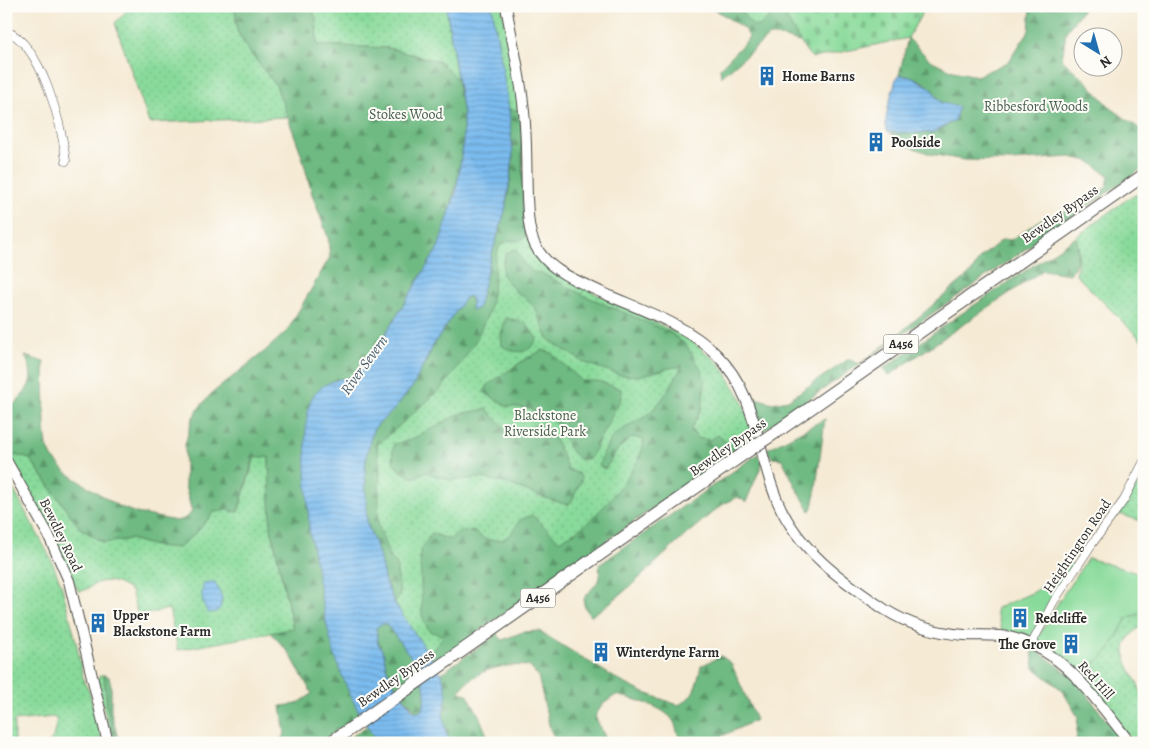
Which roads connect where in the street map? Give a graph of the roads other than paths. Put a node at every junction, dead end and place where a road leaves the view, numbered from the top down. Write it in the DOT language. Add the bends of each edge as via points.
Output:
graph roads {
  1 [pos="506,6"];
  2 [pos="6,31"];
  3 [pos="66,161"];
  4 [pos="1144,175"];
  5 [pos="6,460"];
  6 [pos="1144,461"];
  7 [pos="1032,645"];
  8 [pos="108,743"];
  9 [pos="330,743"];
  10 [pos="1130,743"];
  1 -- 7 [label="main road, Red Hill" via="524,112 529,225 536,248 546,262 558,271 677,326 716,354 746,396 771,485 786,519 813,555 849,585 911,624 928,630 994,635"];
  2 -- 3 [label="street" via="27,47 40,70 57,114"];
  4 -- 9 [label="highway, Bewdley Bypass / A456, bridge"];
  5 -- 8 [label="main road, Bewdley Road" via="48,534 69,581"];
  6 -- 7 [label="street, Heightington Road" via="1124,500 1054,601"];
  7 -- 10 [label="main road, Red Hill" via="1078,677"];
}
